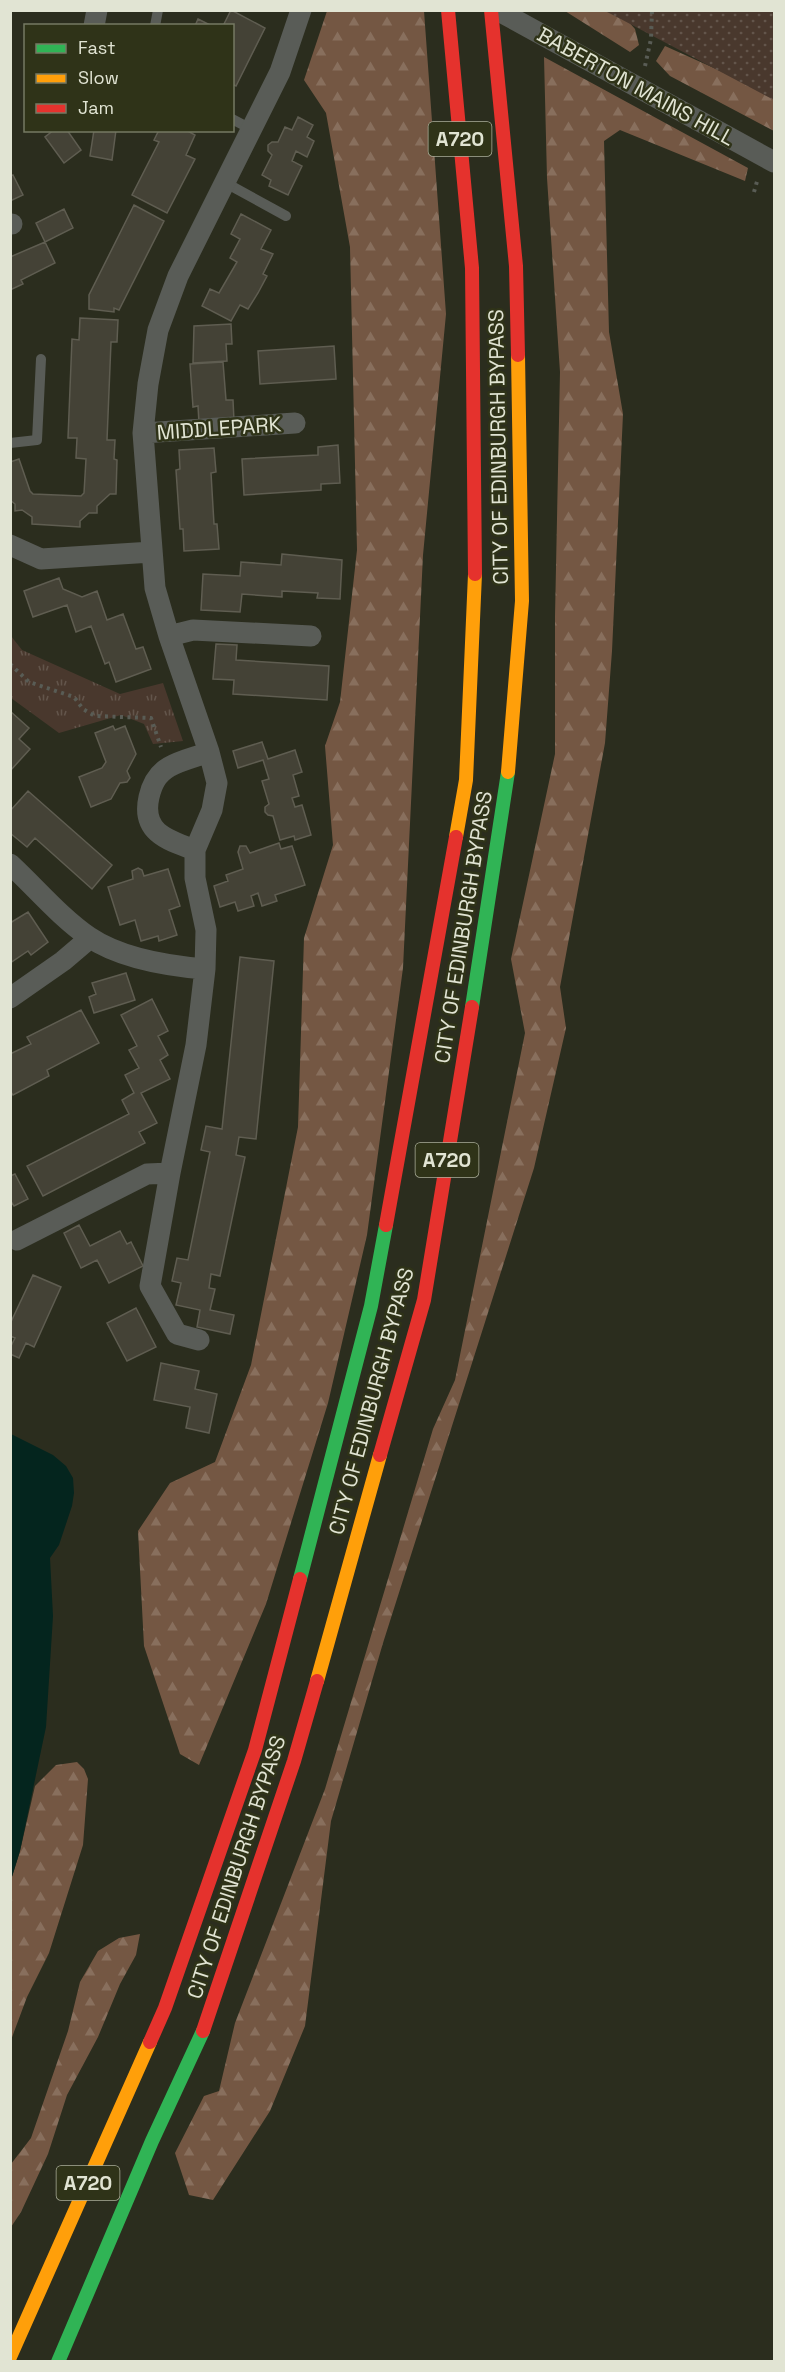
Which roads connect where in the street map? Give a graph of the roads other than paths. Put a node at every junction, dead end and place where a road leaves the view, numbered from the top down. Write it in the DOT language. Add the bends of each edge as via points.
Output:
graph roads {
  1 [pos="301,10"];
  2 [pos="448,10"];
  3 [pos="491,10"];
  4 [pos="497,10"];
  5 [pos="234,120"];
  6 [pos="251,129"];
  7 [pos="774,162"];
  8 [pos="224,182"];
  9 [pos="286,216"];
  10 [pos="42,359"];
  11 [pos="295,423"];
  12 [pos="143,433"];
  13 [pos="10,443"];
  14 [pos="10,545"];
  15 [pos="152,552"];
  16 [pos="168,636"];
  17 [pos="311,636"];
  18 [pos="209,752"];
  19 [pos="195,850"];
  20 [pos="10,864"];
  21 [pos="90,938"];
  22 [pos="205,969"];
  23 [pos="10,998"];
  24 [pos="170,1173"];
  25 [pos="17,1240"];
  26 [pos="199,1340"];
  27 [pos="99,2158"];
  28 [pos="10,2322"];
  29 [pos="10,2357"];
  30 [pos="61,2358"];
  1 -- 6 [label="street" via="280,72"];
  2 -- 27 [label="highway, CITY OF EDINBURGH BYPASS / A720" via="472,268 476,590 466,780 371,1306 255,1750 165,2008"];
  3 -- 30 [label="highway, CITY OF EDINBURGH BYPASS / A720" via="516,266 522,601 507,789 424,1300 294,1761 206,2024"];
  4 -- 7 [label="street, BABERTON MAINS HILL"];
  5 -- 6 [label="lane"];
  6 -- 8 [label="street"];
  8 -- 9 [label="lane"];
  8 -- 12 [label="street" via="178,276 158,330"];
  10 -- 13 [label="lane" via="37,440"];
  11 -- 12 [label="street, MIDDLEPARK"];
  12 -- 15 [label="street"];
  14 -- 15 [label="street" via="41,559"];
  15 -- 16 [label="street" via="155,588"];
  16 -- 17 [label="street" via="193,630"];
  16 -- 18 [label="street"];
  18 -- 19 [label="street" via="217,783 212,810"];
  18 -- 19 [label="street" via="168,767 152,783 146,808 151,826 169,841"];
  19 -- 22 [label="street" via="195,878 206,930"];
  20 -- 21 [label="street"];
  21 -- 22 [label="street" via="147,961"];
  21 -- 23 [label="street"];
  22 -- 24 [label="street" via="196,1045"];
  24 -- 25 [label="street" via="147,1174"];
  24 -- 26 [label="street" via="150,1286 177,1334"];
  27 -- 28 [label="highway, A720"];
  27 -- 29 [label="highway, CITY OF EDINBURGH BYPASS / A720"];
}
